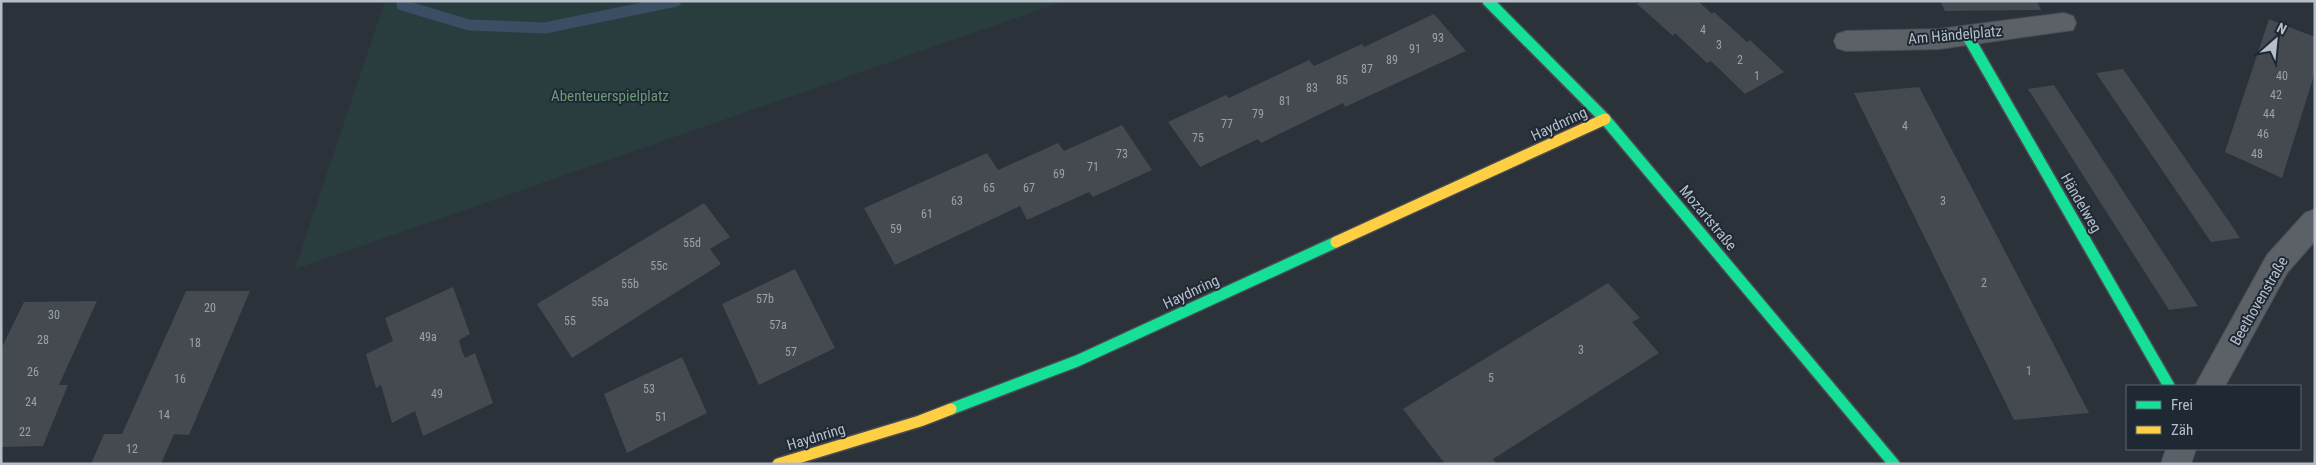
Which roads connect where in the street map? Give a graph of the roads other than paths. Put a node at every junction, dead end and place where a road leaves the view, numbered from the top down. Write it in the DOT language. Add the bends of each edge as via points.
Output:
graph roads {
  1 [pos="1488,1"];
  2 [pos="2064,23"];
  3 [pos="1967,35"];
  4 [pos="1846,41"];
  5 [pos="1605,119"];
  6 [pos="2315,222"];
  7 [pos="2168,385"];
  8 [pos="2211,385"];
  9 [pos="2181,450"];
  10 [pos="778,464"];
  11 [pos="1894,464"];
  12 [pos="2176,464"];
  1 -- 5 [label="street, Mozartstraße"];
  2 -- 3 [label="street, Am Händelplatz"];
  3 -- 4 [label="street, Am Händelplatz"];
  3 -- 7 [label="street, Händelweg"];
  5 -- 10 [label="street, Haydnring" via="1077,360 920,422"];
  5 -- 11 [label="street, Mozartstraße"];
  6 -- 8 [label="street, Beethovenstraße" via="2277,264"];
  9 -- 12 [label="street"];
}
